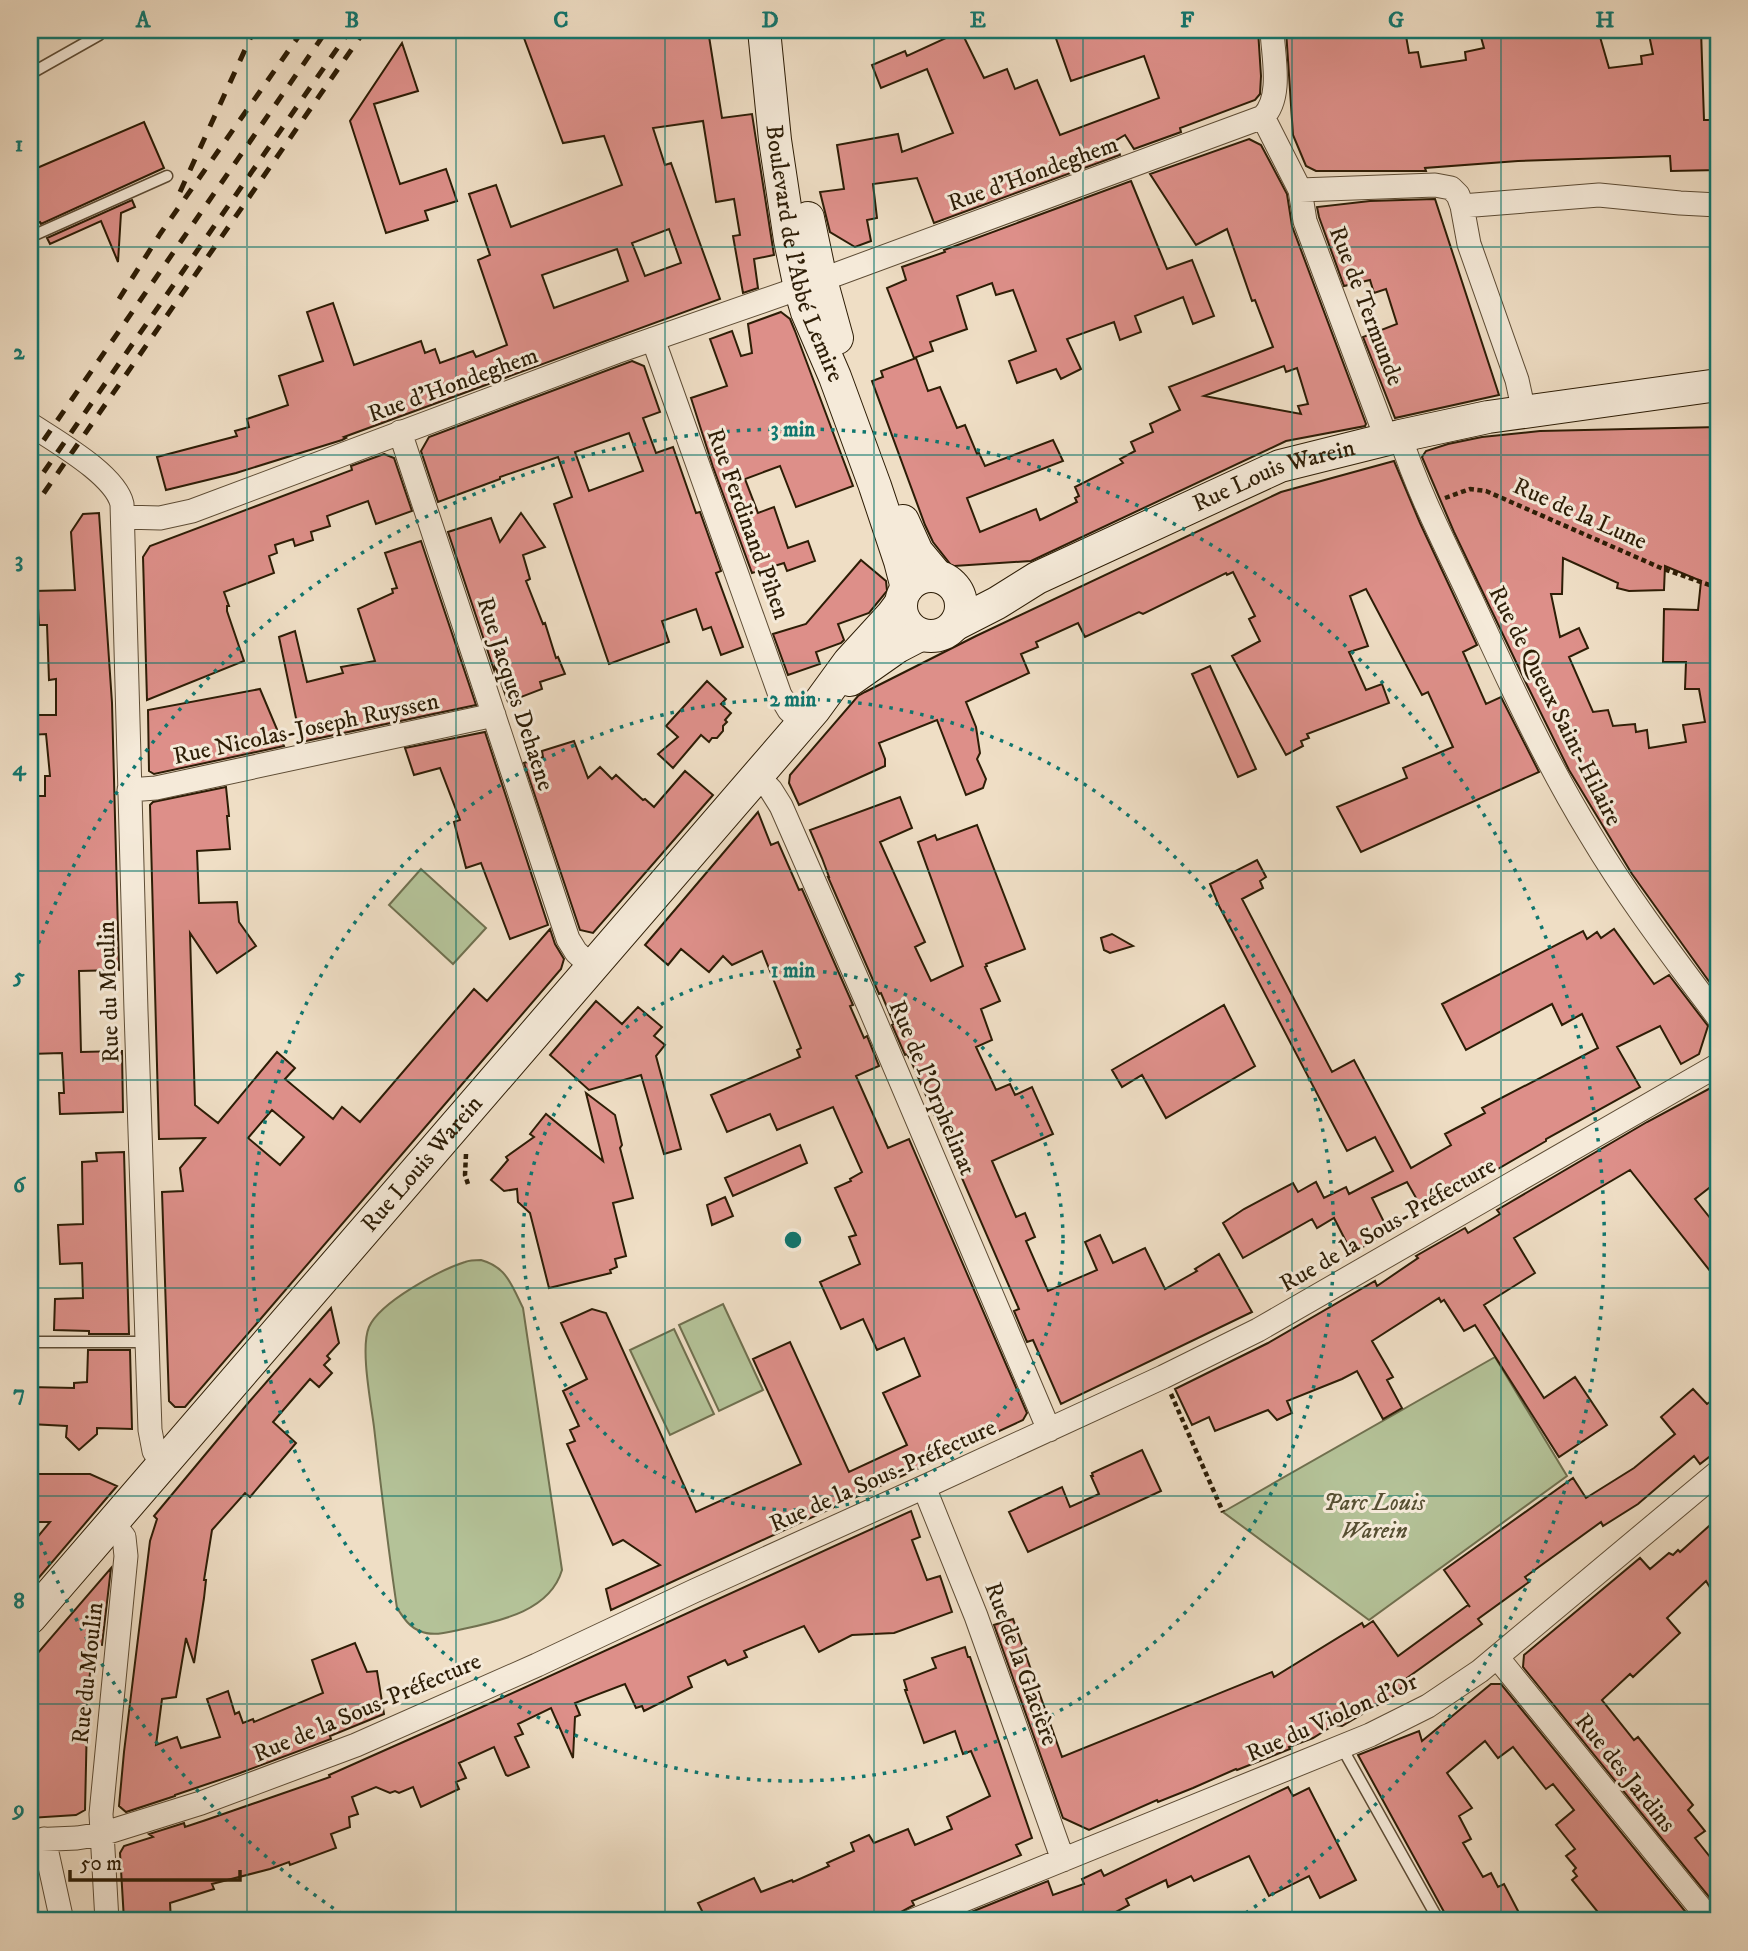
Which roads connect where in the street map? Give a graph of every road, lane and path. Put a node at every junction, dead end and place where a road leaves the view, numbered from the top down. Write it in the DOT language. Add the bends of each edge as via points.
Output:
graph roads {
  1 [pos="103,30"];
  2 [pos="765,30"];
  3 [pos="1272,30"];
  4 [pos="30,74"];
  5 [pos="1263,117"];
  6 [pos="167,176"];
  7 [pos="1300,190"];
  8 [pos="1718,205"];
  9 [pos="1462,206"];
  10 [pos="30,237"];
  11 [pos="810,284"];
  12 [pos="653,339"];
  13 [pos="1718,385"];
  14 [pos="1524,412"];
  15 [pos="30,424"];
  16 [pos="400,432"];
  17 [pos="1394,438"];
  18 [pos="1427,505"];
  19 [pos="123,517"];
  20 [pos="1037,578"];
  21 [pos="945,581"];
  22 [pos="1718,588"];
  23 [pos="904,596"];
  24 [pos="956,624"];
  25 [pos="920,635"];
  26 [pos="494,715"];
  27 [pos="808,716"];
  28 [pos="756,774"];
  29 [pos="129,790"];
  30 [pos="591,966"];
  31 [pos="1718,1017"];
  32 [pos="1718,1065"];
  33 [pos="30,1342"];
  34 [pos="147,1342"];
  35 [pos="1163,1377"];
  36 [pos="1049,1430"];
  37 [pos="162,1463"];
  38 [pos="1718,1472"];
  39 [pos="925,1488"];
  40 [pos="1223,1512"];
  41 [pos="112,1522"];
  42 [pos="30,1618"];
  43 [pos="1497,1657"];
  44 [pos="1340,1746"];
  45 [pos="102,1834"];
  46 [pos="37,1839"];
  47 [pos="1063,1860"];
  48 [pos="62,1921"];
  49 [pos="107,1921"];
  50 [pos="912,1921"];
  51 [pos="1439,1921"];
  52 [pos="1712,1921"];
  1 -- 4 [label="lane"];
  2 -- 11 [label="main road, Boulevard de l'Abbé Lemire" via="791,120 811,237"];
  3 -- 5 [label="street" via="1275,96"];
  5 -- 7 [label="street, Rue de Termunde"];
  5 -- 11 [label="street, Rue d'Hondeghem"];
  6 -- 10 [label="lane"];
  7 -- 9 [label="street" via="1440,185 1451,188"];
  7 -- 17 [label="street, Rue de Termunde" via="1305,221"];
  8 -- 9 [label="street" via="1599,195"];
  9 -- 14 [label="street" via="1467,235"];
  11 -- 12 [label="street, Rue d'Hondeghem"];
  11 -- 21 [label="main road, Boulevard de l'Abbé Lemire" via="845,362 907,534 917,552"];
  11 -- 23 [label="main road, Boulevard de l'Abbé Lemire" via="807,312 875,486 900,561"];
  12 -- 16 [label="street, Rue d'Hondeghem"];
  12 -- 27 [label="street, Rue Ferdinand Pihen" via="780,695 789,710"];
  13 -- 14 [label="main road, Rue Louis Warein"];
  14 -- 17 [label="main road, Rue Louis Warein"];
  15 -- 19 [label="street, Rue du Moulin" via="112,484 121,497"];
  16 -- 19 [label="street, Rue d'Hondeghem" via="180,515"];
  16 -- 26 [label="street, Rue Jacques Dehaene"];
  17 -- 18 [label="street, Rue de Queux Saint-Hilaire"];
  17 -- 20 [label="main road, Rue Louis Warein" via="1267,471"];
  18 -- 22 [label="path, Rue de la Lune" via="1465,490 1480,490"];
  18 -- 31 [label="street, Rue de Queux Saint-Hilaire" via="1563,788 1628,893"];
  19 -- 29 [label="street, Rue du Moulin"];
  20 -- 21 [label="main road, Rue Louis Warein" via="998,585"];
  20 -- 24 [label="main road, Rue Louis Warein"];
  21 -- 23 [label="main road" via="920,578"];
  21 -- 24 [label="main road" via="961,602"];
  23 -- 25 [label="main road" via="901,611 905,622"];
  23 -- 27 [label="main road, Rue Louis Warein"];
  24 -- 25 [label="main road" via="940,636"];
  25 -- 27 [label="main road, Rue Louis Warein" via="879,659"];
  26 -- 29 [label="street, Rue Nicolas-Joseph Ruyssen"];
  26 -- 30 [label="street, Rue Jacques Dehaene" via="568,939"];
  27 -- 28 [label="main road, Rue Louis Warein"];
  28 -- 30 [label="main road, Rue Louis Warein"];
  28 -- 36 [label="street, Rue de l'Orphelinat" via="781,806"];
  29 -- 34 [label="street, Rue du Moulin"];
  30 -- 37 [label="main road, Rue Louis Warein"];
  32 -- 35 [label="street, Rue de la Sous-Préfecture" via="1295,1310"];
  33 -- 34 [label="lane"];
  34 -- 37 [label="street, Rue du Moulin" via="150,1438"];
  35 -- 36 [label="street, Rue de la Sous-Préfecture"];
  35 -- 40 [label="path"];
  36 -- 39 [label="street, Rue de la Sous-Préfecture"];
  37 -- 41 [label="main road, Rue Louis Warein"];
  38 -- 43 [label="street, Rue du Violon d'Or"];
  39 -- 45 [label="street, Rue de la Sous-Préfecture" via="368,1740 201,1803"];
  39 -- 47 [label="street, Rue de la Glacière"];
  41 -- 42 [label="main road, Rue Louis Warein"];
  41 -- 45 [label="street, Rue du Moulin" via="124,1536 126,1556"];
  43 -- 44 [label="street, Rue du Violon d'Or" via="1428,1706"];
  43 -- 52 [label="street, Rue des Jardins"];
  44 -- 47 [label="street, Rue du Violon d'Or"];
  44 -- 51 [label="lane"];
  45 -- 46 [label="street, Rue de la Sous-Préfecture"];
  45 -- 49 [label="street, Rue du Moulin"];
  46 -- 48 [label="street"];
  47 -- 50 [label="street, Rue du Violon d'Or"];
}
